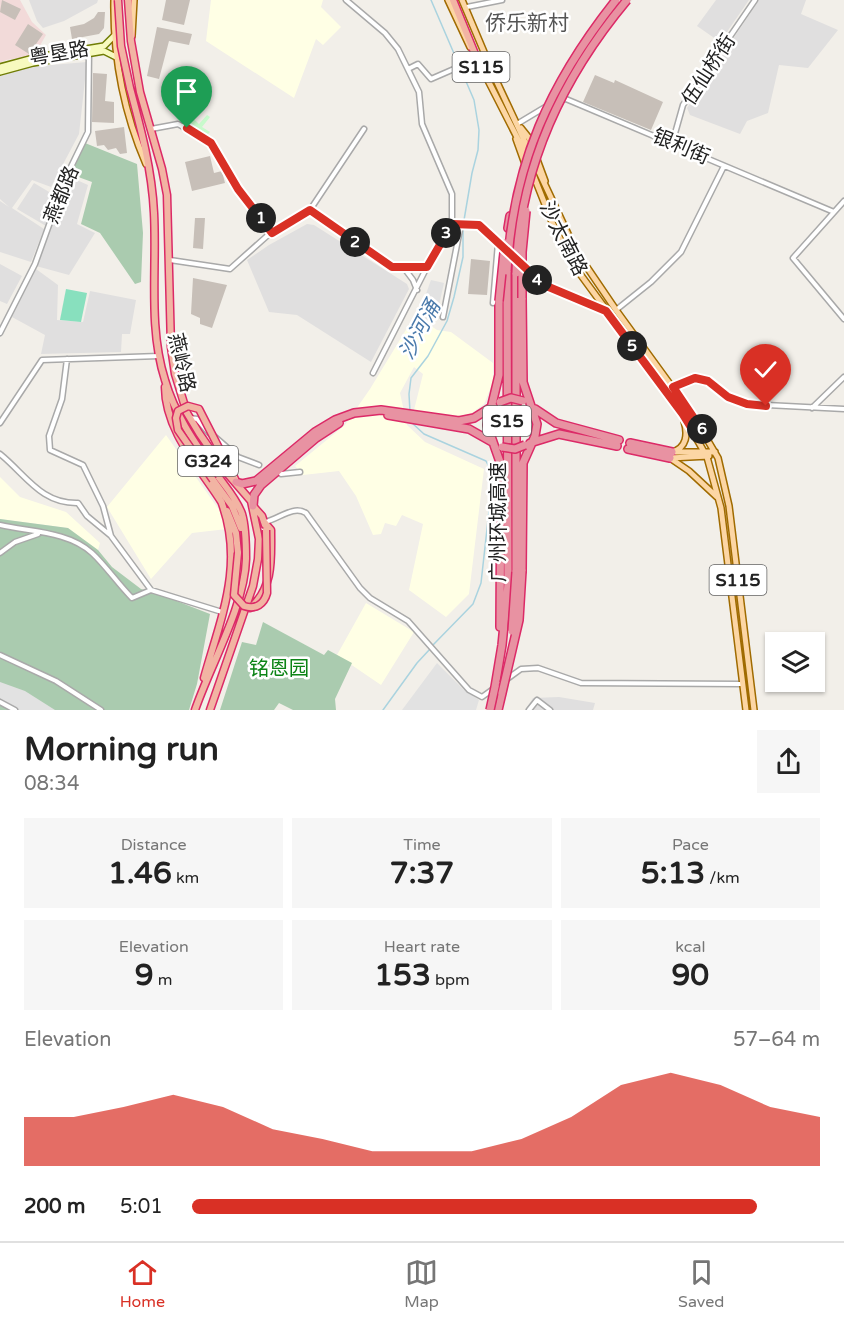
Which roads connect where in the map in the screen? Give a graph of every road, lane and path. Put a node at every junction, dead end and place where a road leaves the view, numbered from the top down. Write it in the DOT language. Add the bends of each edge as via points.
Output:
graph roads {
  1 [pos="116,0"];
  2 [pos="128,0"];
  3 [pos="134,0"];
  4 [pos="346,0"];
  5 [pos="448,0"];
  6 [pos="453,0"];
  7 [pos="462,0"];
  8 [pos="502,0"];
  9 [pos="616,0"];
  10 [pos="627,0"];
  11 [pos="755,0"];
  12 [pos="467,7"];
  13 [pos="114,36"];
  14 [pos="131,41"];
  15 [pos="89,51"];
  16 [pos="116,57"];
  17 [pos="477,59"];
  18 [pos="0,67"];
  19 [pos="408,69"];
  20 [pos="0,72"];
  21 [pos="517,124"];
  22 [pos="150,129"];
  23 [pos="364,129"];
  24 [pos="672,144"];
  25 [pos="534,161"];
  26 [pos="724,166"];
  27 [pos="148,168"];
  28 [pos="522,173"];
  29 [pos="843,204"];
  30 [pos="310,210"];
  31 [pos="834,212"];
  32 [pos="452,224"];
  33 [pos="460,224"];
  34 [pos="272,233"];
  35 [pos="498,243"];
  36 [pos="170,260"];
  37 [pos="427,267"];
  38 [pos="403,268"];
  39 [pos="417,291"];
  40 [pos="494,303"];
  41 [pos="616,310"];
  42 [pos="606,311"];
  43 [pos="444,317"];
  44 [pos="844,319"];
  45 [pos="0,333"];
  46 [pos="159,356"];
  47 [pos="67,359"];
  48 [pos="374,373"];
  49 [pos="844,377"];
  50 [pos="165,381"];
  51 [pos="673,387"];
  52 [pos="497,391"];
  53 [pos="526,400"];
  54 [pos="811,408"];
  55 [pos="844,409"];
  56 [pos="490,410"];
  57 [pos="534,411"];
  58 [pos="682,413"];
  59 [pos="190,418"];
  60 [pos="474,418"];
  61 [pos="547,419"];
  62 [pos="0,423"];
  63 [pos="702,430"];
  64 [pos="475,432"];
  65 [pos="488,432"];
  66 [pos="695,434"];
  67 [pos="492,442"];
  68 [pos="528,446"];
  69 [pos="629,446"];
  70 [pos="502,447"];
  71 [pos="298,450"];
  72 [pos="715,452"];
  73 [pos="0,454"];
  74 [pos="671,455"];
  75 [pos="706,455"];
  76 [pos="497,456"];
  77 [pos="259,465"];
  78 [pos="300,472"];
  79 [pos="281,474"];
  80 [pos="236,482"];
  81 [pos="718,498"];
  82 [pos="221,501"];
  83 [pos="253,506"];
  84 [pos="264,522"];
  85 [pos="0,525"];
  86 [pos="39,533"];
  87 [pos="111,536"];
  88 [pos="245,541"];
  89 [pos="0,553"];
  90 [pos="151,590"];
  91 [pos="222,612"];
  92 [pos="242,613"];
  93 [pos="0,655"];
  94 [pos="743,684"];
  95 [pos="495,687"];
  96 [pos="502,693"];
  97 [pos="199,699"];
  98 [pos="0,702"];
  99 [pos="15,710"];
  100 [pos="100,710"];
  101 [pos="195,710"];
  102 [pos="210,710"];
  103 [pos="490,710"];
  104 [pos="498,710"];
  105 [pos="529,710"];
  106 [pos="550,710"];
  107 [pos="746,710"];
  108 [pos="754,710"];
  1 -- 13 [label="main road, 燕岭路 / G324"];
  1 -- 27 [label="highway, bridge" via="121,46"];
  2 -- 14 [label="highway, 燕岭路"];
  3 -- 14 [label="main road, 燕岭路 / G324"];
  4 -- 19 [label="street" via="385,33"];
  5 -- 17 [label="main road, S115"];
  6 -- 17 [label="highway"];
  7 -- 21 [label="main road, S115"];
  8 -- 12 [label="street"];
  9 -- 28 [label="highway, 广州环城高速 / S15, bridge" via="555,90"];
  10 -- 25 [label="highway, 广州环城高速 / S15, bridge" via="569,81"];
  11 -- 24 [label="street, 伍仙桥街" via="683,105"];
  13 -- 15 [label="main road, 粤垦路" via="106,45"];
  13 -- 16 [label="main road, 燕岭路 / G324"];
  14 -- 22 [label="highway, 燕岭路 / G324"];
  15 -- 16 [label="main road, 粤垦路" via="104,51"];
  15 -- 18 [label="main road, 粤垦路"];
  15 -- 20 [label="main road, 粤垦路"];
  15 -- 45 [label="street, 燕都路" via="85,143 68,175 35,264"];
  16 -- 27 [label="main road, 燕岭路 / G324"];
  17 -- 19 [label="street" via="431,79 418,64"];
  17 -- 42 [label="main road, 沙太南路 / S115" via="568,255"];
  19 -- 32 [label="street" via="419,92 422,123 452,194"];
  21 -- 24 [label="street, 银利街" via="557,100 566,99"];
  21 -- 41 [label="main road, 沙太南路" via="529,138 547,189 576,250"];
  22 -- 34 [label="street" via="178,124 211,143 238,189"];
  22 -- 36 [label="highway, 燕岭路 / G324" via="165,184"];
  23 -- 30 [label="street"];
  24 -- 26 [label="street, 银利街"];
  25 -- 53 [label="highway, bridge" via="522,252"];
  25 -- 96 [label="highway, 广州环城高速 / S15, bridge" via="520,221 516,273 516,572"];
  26 -- 31 [label="street, 银利街"];
  26 -- 41 [label="street" via="678,256"];
  27 -- 46 [label="highway, 燕岭路 / G324" via="154,203"];
  28 -- 52 [label="highway, bridge" via="500,277"];
  28 -- 95 [label="highway, 广州环城高速 / S15, bridge" via="509,238 507,271 508,572 506,619"];
  29 -- 31 [label="street"];
  30 -- 34 [label="street"];
  30 -- 38 [label="street" via="392,267"];
  31 -- 44 [label="street" via="793,258"];
  32 -- 33 [label="street"];
  32 -- 37 [label="street"];
  33 -- 35 [label="street" via="479,225"];
  33 -- 43 [label="street"];
  34 -- 36 [label="street" via="230,269"];
  35 -- 40 [label="street"];
  35 -- 42 [label="street" via="544,285"];
  36 -- 59 [label="highway, 燕岭路 / G324" via="172,354 179,391"];
  37 -- 38 [label="street"];
  37 -- 39 [label="street"];
  38 -- 39 [label="street"];
  39 -- 48 [label="street"];
  41 -- 51 [label="main road, 沙太南路"];
  42 -- 58 [label="main road, 沙太南路 / S115"];
  46 -- 47 [label="street"];
  46 -- 50 [label="highway, 燕岭路 / G324"];
  47 -- 62 [label="street" via="42,360"];
  47 -- 87 [label="street" via="50,450 82,465 103,506"];
  49 -- 54 [label="street"];
  50 -- 82 [label="highway" via="175,430"];
  50 -- 88 [label="highway, 燕岭路 / G324" via="186,429 239,507"];
  51 -- 54 [label="street" via="695,378 708,381 728,397 747,404"];
  51 -- 63 [label="main road, 沙太南路"];
  52 -- 56 [label="highway"];
  52 -- 60 [label="highway"];
  53 -- 56 [label="highway, bridge" via="513,398"];
  53 -- 57 [label="highway"];
  53 -- 61 [label="highway"];
  54 -- 55 [label="street"];
  56 -- 60 [label="highway"];
  56 -- 65 [label="highway"];
  57 -- 61 [label="highway"];
  57 -- 68 [label="highway" via="536,431"];
  58 -- 66 [label="main road, 沙太南路 / S115"];
  58 -- 74 [label="main road" via="686,436 682,447"];
  59 -- 77 [label="street" via="197,419 230,452"];
  59 -- 80 [label="highway, 燕岭路 / G324"];
  60 -- 71 [label="highway" via="459,421 368,410 335,420"];
  61 -- 68 [label="highway" via="618,443 560,434"];
  63 -- 66 [label="main road"];
  63 -- 72 [label="main road, 沙太南路 / S115"];
  64 -- 67 [label="highway"];
  64 -- 71 [label="highway" via="390,415 364,414 333,426"];
  64 -- 76 [label="highway"];
  65 -- 67 [label="highway"];
  65 -- 70 [label="highway"];
  66 -- 75 [label="main road, 沙太南路 / S115"];
  67 -- 70 [label="highway"];
  67 -- 76 [label="highway"];
  68 -- 70 [label="highway, bridge"];
  68 -- 96 [label="highway, bridge" via="522,467 520,613"];
  69 -- 74 [label="highway"];
  71 -- 80 [label="highway" via="256,481"];
  71 -- 83 [label="highway" via="261,485"];
  72 -- 75 [label="main road"];
  72 -- 108 [label="main road, 沙太南路 / S115" via="729,506"];
  73 -- 87 [label="street" via="53,500 78,503"];
  74 -- 75 [label="main road"];
  74 -- 81 [label="main road"];
  75 -- 81 [label="main road, 沙太南路 / S115"];
  76 -- 95 [label="highway" via="501,474 502,591"];
  78 -- 79 [label="street"];
  80 -- 83 [label="highway, 燕岭路 / G324"];
  80 -- 88 [label="highway, bridge" via="199,409 188,406 178,411 178,430 236,513"];
  81 -- 94 [label="main road, 沙太南路 / S115"];
  82 -- 84 [label="highway, bridge" via="233,522 238,553 234,595 244,606 256,607 264,602 267,593"];
  82 -- 91 [label="highway" via="233,558"];
  83 -- 84 [label="highway"];
  83 -- 92 [label="highway, 燕岭路 / G324" via="258,559 254,586"];
  84 -- 92 [label="highway" via="271,530 269,578 260,598"];
  84 -- 94 [label="street" via="293,510 306,513 360,588 408,621 469,690 482,697 521,669 538,668 581,683"];
  85 -- 86 [label="street"];
  86 -- 89 [label="street"];
  86 -- 90 [label="street" via="79,543 132,598"];
  87 -- 90 [label="street"];
  88 -- 97 [label="highway, 燕岭路 / G324" via="242,584"];
  90 -- 91 [label="street"];
  91 -- 97 [label="highway"];
  92 -- 102 [label="highway, 燕岭路 / G324"];
  93 -- 100 [label="street" via="56,681"];
  94 -- 107 [label="main road, 沙太南路 / S115"];
  95 -- 103 [label="highway, 广州环城高速 / S15, bridge"];
  96 -- 104 [label="highway, 广州环城高速 / S15"];
  97 -- 101 [label="highway, 燕岭路 / G324"];
  98 -- 99 [label="street"];
  105 -- 106 [label="street" via="537,700"];
}
